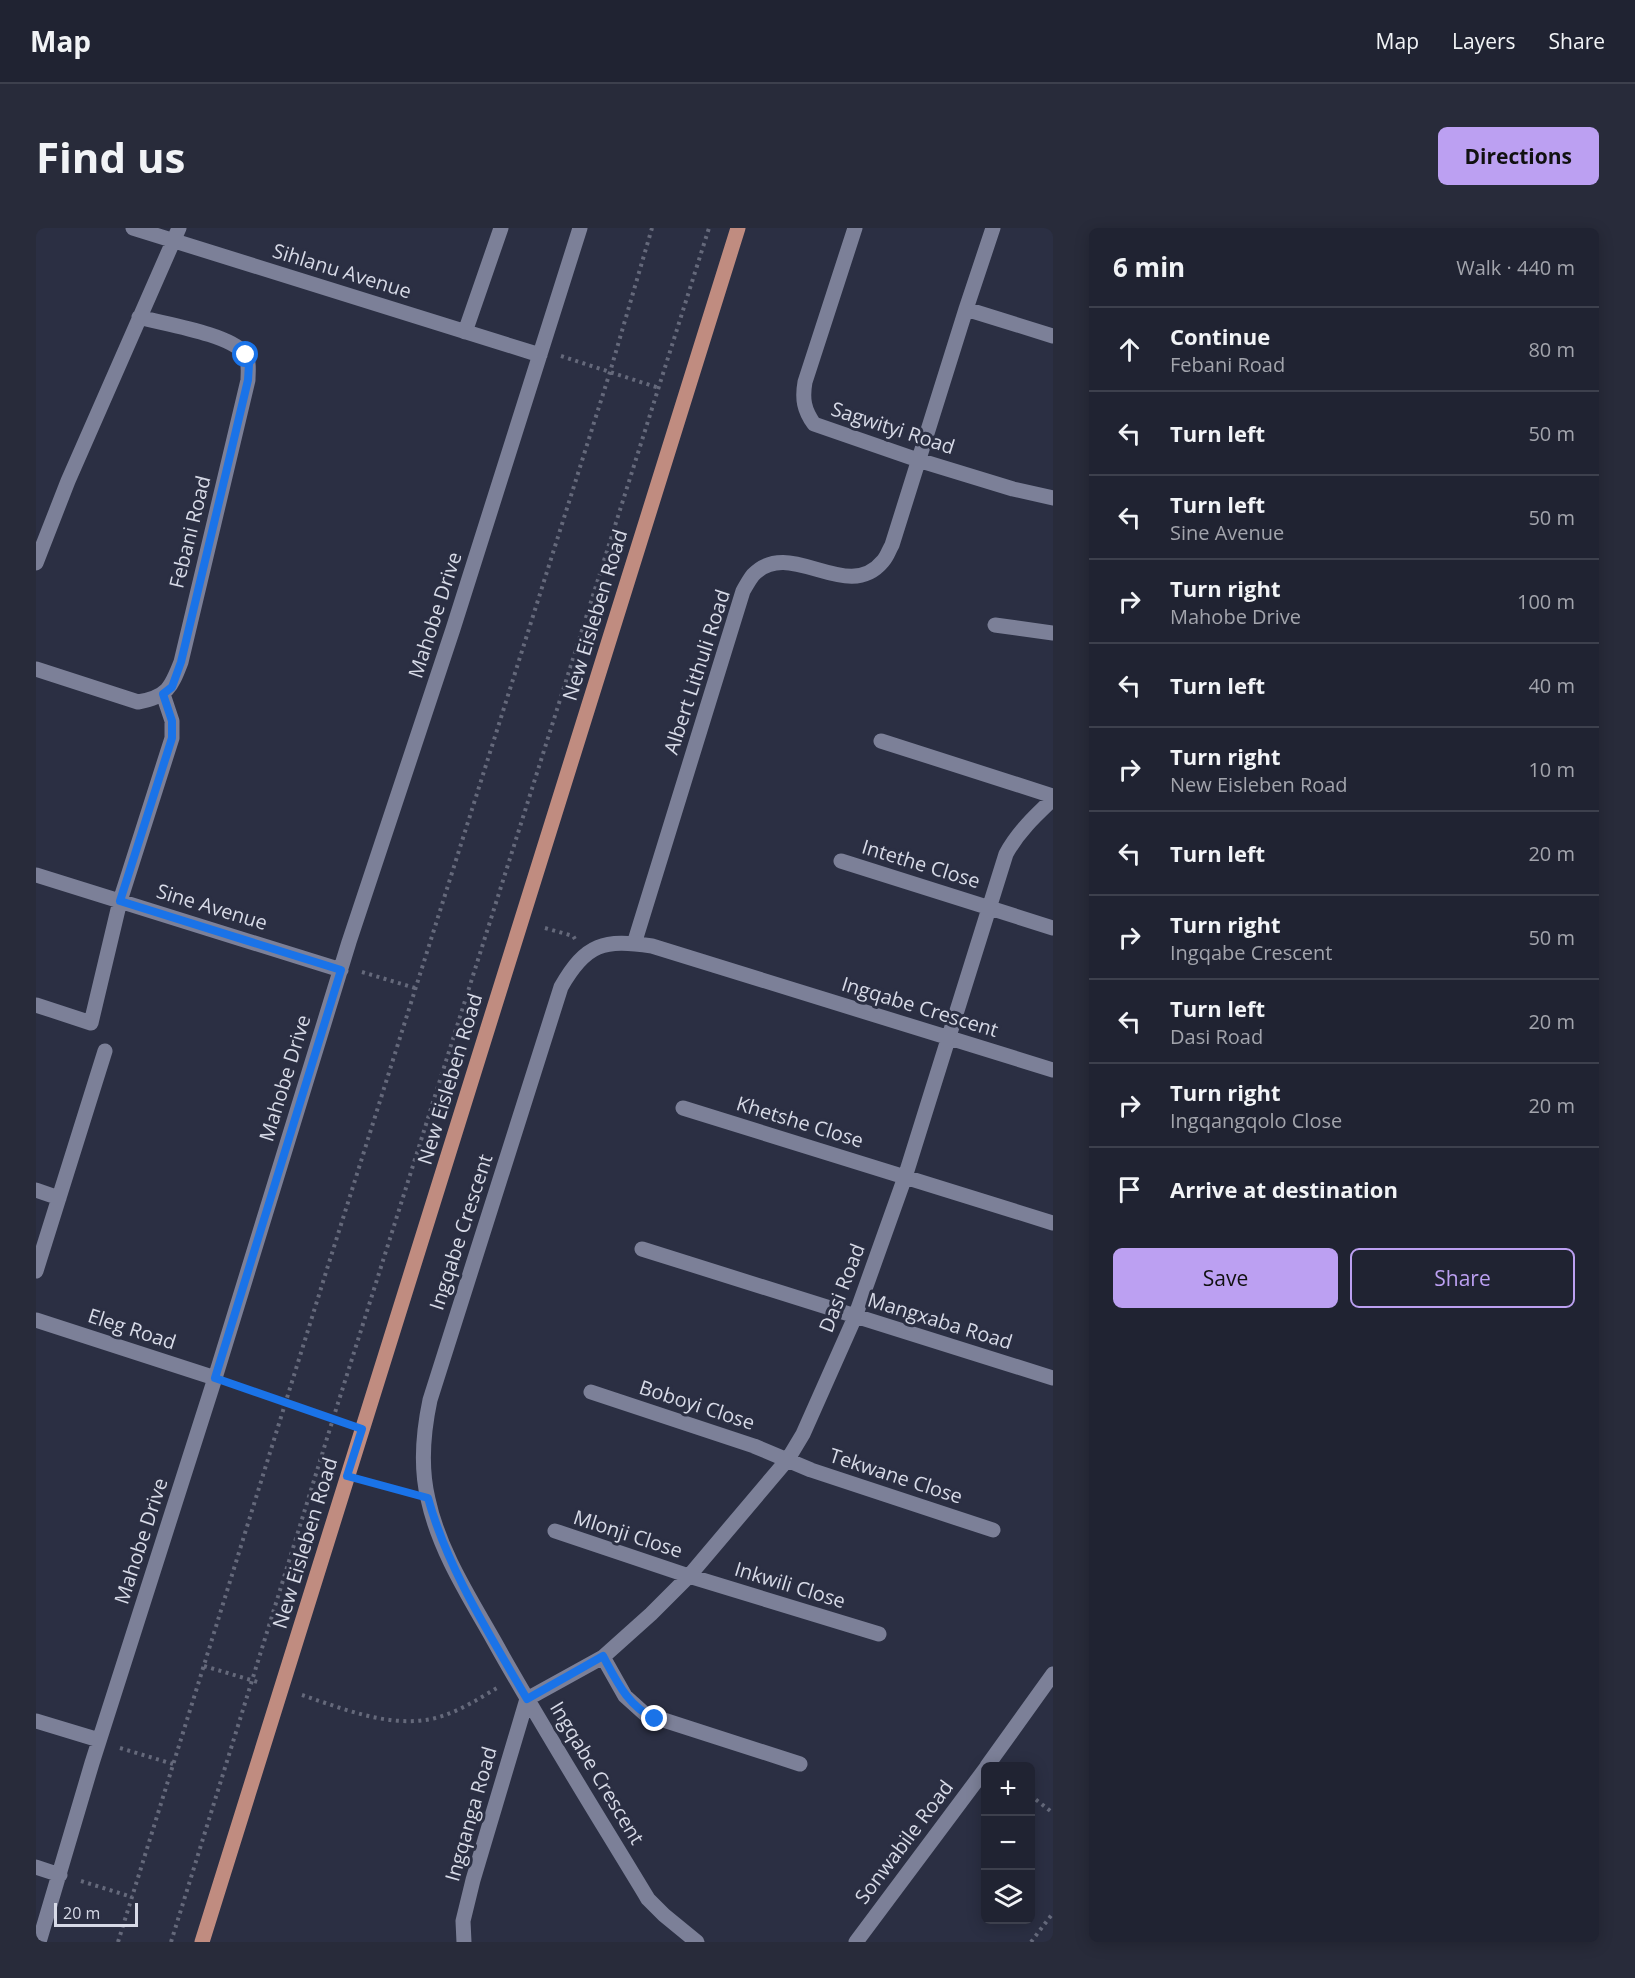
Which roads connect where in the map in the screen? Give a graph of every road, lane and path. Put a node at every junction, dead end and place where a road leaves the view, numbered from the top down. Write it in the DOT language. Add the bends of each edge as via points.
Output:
graph roads {
  1 [pos="133,228"];
  2 [pos="501,228"];
  3 [pos="580,228"];
  4 [pos="652,228"];
  5 [pos="709,228"];
  6 [pos="738,228"];
  7 [pos="855,228"];
  8 [pos="993,228"];
  9 [pos="176,234"];
  10 [pos="966,309"];
  11 [pos="140,317"];
  12 [pos="465,332"];
  13 [pos="1053,336"];
  14 [pos="540,355"];
  15 [pos="556,355"];
  16 [pos="610,372"];
  17 [pos="658,388"];
  18 [pos="918,460"];
  19 [pos="1053,498"];
  20 [pos="36,563"];
  21 [pos="995,625"];
  22 [pos="1053,633"];
  23 [pos="36,669"];
  24 [pos="163,694"];
  25 [pos="881,741"];
  26 [pos="1053,797"];
  27 [pos="841,861"];
  28 [pos="36,875"];
  29 [pos="120,901"];
  30 [pos="989,907"];
  31 [pos="545,928"];
  32 [pos="1053,928"];
  33 [pos="634,944"];
  34 [pos="584,955"];
  35 [pos="341,970"];
  36 [pos="362,972"];
  37 [pos="415,988"];
  38 [pos="36,1005"];
  39 [pos="948,1037"];
  40 [pos="105,1051"];
  41 [pos="1053,1070"];
  42 [pos="682,1107"];
  43 [pos="905,1177"];
  44 [pos="36,1190"];
  45 [pos="59,1197"];
  46 [pos="1053,1223"];
  47 [pos="642,1249"];
  48 [pos="36,1271"];
  49 [pos="855,1317"];
  50 [pos="36,1320"];
  51 [pos="215,1378"];
  52 [pos="1053,1378"];
  53 [pos="591,1392"];
  54 [pos="285,1402"];
  55 [pos="333,1419"];
  56 [pos="362,1429"];
  57 [pos="788,1459"];
  58 [pos="347,1476"];
  59 [pos="428,1498"];
  60 [pos="993,1530"];
  61 [pos="555,1531"];
  62 [pos="689,1576"];
  63 [pos="879,1634"];
  64 [pos="603,1656"];
  65 [pos="204,1666"];
  66 [pos="1053,1674"];
  67 [pos="515,1678"];
  68 [pos="251,1680"];
  69 [pos="281,1689"];
  70 [pos="527,1699"];
  71 [pos="36,1721"];
  72 [pos="99,1740"];
  73 [pos="117,1747"];
  74 [pos="990,1762"];
  75 [pos="173,1764"];
  76 [pos="800,1764"];
  77 [pos="981,1774"];
  78 [pos="1035,1799"];
  79 [pos="1053,1813"];
  80 [pos="36,1867"];
  81 [pos="60,1875"];
  82 [pos="132,1897"];
  83 [pos="1053,1912"];
  84 [pos="39,1942"];
  85 [pos="118,1942"];
  86 [pos="171,1942"];
  87 [pos="202,1942"];
  88 [pos="464,1942"];
  89 [pos="697,1942"];
  90 [pos="856,1942"];
  91 [pos="1031,1942"];
  1 -- 9 [label="street, Sihlanu Avenue"];
  2 -- 12 [label="street"];
  3 -- 14 [label="street, Mahobe Drive"];
  4 -- 16 [label="path"];
  5 -- 17 [label="path"];
  6 -- 56 [label="main road, New Eisleben Road"];
  7 -- 18 [label="street, Sagwityi Road" via="805,382 803,401 814,424"];
  8 -- 10 [label="street, Albert Lithuli Road"];
  9 -- 11 [label="street"];
  9 -- 12 [label="street, Sihlanu Avenue"];
  10 -- 13 [label="street"];
  10 -- 18 [label="street, Albert Lithuli Road"];
  11 -- 20 [label="street"];
  11 -- 24 [label="street, Febani Road" via="224,339 246,355 249,364 181,662 172,687"];
  12 -- 14 [label="street, Sihlanu Avenue"];
  14 -- 35 [label="street, Mahobe Drive"];
  15 -- 16 [label="path"];
  16 -- 17 [label="path"];
  16 -- 37 [label="path"];
  17 -- 55 [label="path"];
  18 -- 19 [label="street, Sagwityi Road"];
  18 -- 33 [label="street, Albert Lithuli Road" via="883,562 868,573 848,577 776,562 752,576 743,591"];
  21 -- 22 [label="street"];
  23 -- 24 [label="street" via="138,702"];
  24 -- 29 [label="street" via="172,721 172,738"];
  25 -- 26 [label="street"];
  26 -- 30 [label="street, Dasi Road" via="1015,838"];
  27 -- 30 [label="street, Intethe Close"];
  28 -- 29 [label="street, Sine Avenue"];
  29 -- 35 [label="street, Sine Avenue"];
  29 -- 38 [label="street" via="91,1023"];
  30 -- 32 [label="street, Intethe Close"];
  30 -- 39 [label="street, Dasi Road"];
  31 -- 34 [label="path" via="573,936"];
  33 -- 34 [label="street, Ingqabe Crescent" via="598,946"];
  33 -- 39 [label="street, Ingqabe Crescent" via="652,946"];
  34 -- 59 [label="street, Ingqabe Crescent" via="561,987 430,1400 423,1432"];
  35 -- 51 [label="street, Mahobe Drive"];
  36 -- 37 [label="path"];
  37 -- 54 [label="path"];
  39 -- 41 [label="street, Ingqabe Crescent"];
  39 -- 43 [label="street, Dasi Road"];
  40 -- 45 [label="street"];
  42 -- 43 [label="street, Khetshe Close"];
  43 -- 46 [label="street, Khetshe Close"];
  43 -- 49 [label="street, Dasi Road"];
  44 -- 45 [label="street"];
  45 -- 48 [label="street"];
  47 -- 49 [label="street, Mangxaba Road"];
  49 -- 52 [label="street, Mangxaba Road"];
  49 -- 57 [label="street, Dasi Road"];
  50 -- 51 [label="street, Eleg Road"];
  51 -- 54 [label="path"];
  51 -- 72 [label="street, Mahobe Drive"];
  53 -- 57 [label="street, Boboyi Close"];
  54 -- 55 [label="path"];
  54 -- 65 [label="path"];
  55 -- 56 [label="path"];
  55 -- 68 [label="path"];
  56 -- 58 [label="main road, New Eisleben Road"];
  57 -- 60 [label="street, Tekwane Close"];
  57 -- 62 [label="street, Dasi Road"];
  58 -- 59 [label="path"];
  58 -- 69 [label="main road, New Eisleben Road"];
  59 -- 67 [label="street, Ingqabe Crescent" via="437,1532 454,1569"];
  61 -- 62 [label="street, Mlonji Close"];
  62 -- 63 [label="street, Inkwili Close"];
  62 -- 64 [label="street, Dasi Road"];
  64 -- 70 [label="street, Dasi Road"];
  64 -- 76 [label="street" via="625,1696 645,1714"];
  65 -- 68 [label="path"];
  65 -- 75 [label="path"];
  66 -- 74 [label="street, Sonwabile Road"];
  67 -- 69 [label="path" via="466,1707 426,1720 390,1721"];
  67 -- 70 [label="street, Ingqabe Crescent"];
  68 -- 69 [label="path"];
  68 -- 86 [label="path"];
  69 -- 87 [label="main road, New Eisleben Road"];
  70 -- 88 [label="street, Ingqanga Road" via="472,1880 463,1921"];
  70 -- 89 [label="street, Ingqabe Crescent" via="648,1899"];
  71 -- 72 [label="street"];
  72 -- 81 [label="street, Mahobe Drive"];
  73 -- 75 [label="path"];
  75 -- 82 [label="path"];
  77 -- 90 [label="street, Sonwabile Road"];
  78 -- 79 [label="path"];
  80 -- 81 [label="street"];
  81 -- 82 [label="path"];
  81 -- 84 [label="street, Mahobe Drive"];
  82 -- 85 [label="path"];
  83 -- 91 [label="path"];
}
